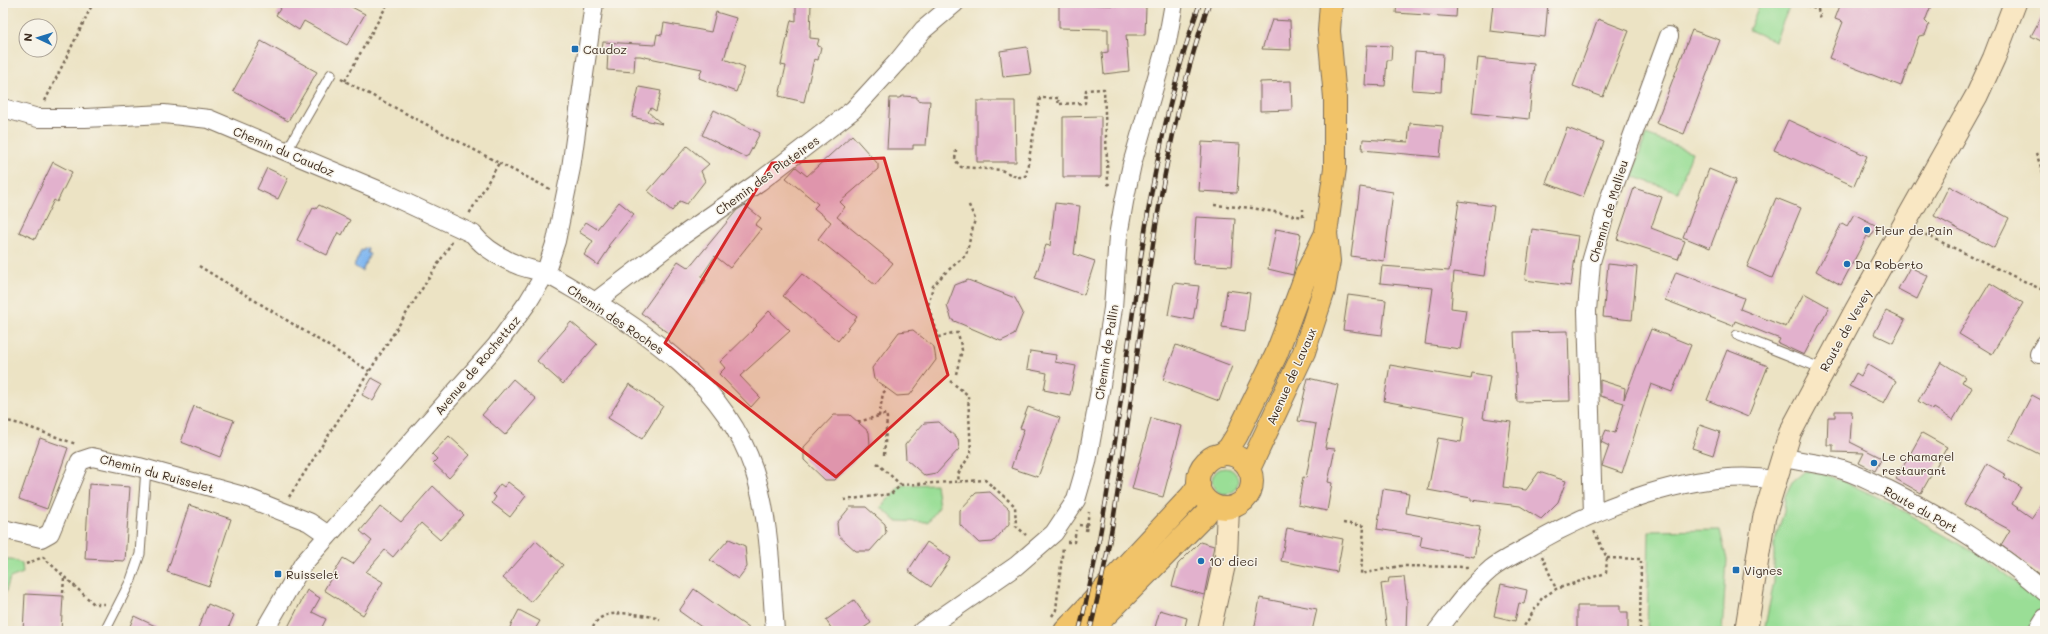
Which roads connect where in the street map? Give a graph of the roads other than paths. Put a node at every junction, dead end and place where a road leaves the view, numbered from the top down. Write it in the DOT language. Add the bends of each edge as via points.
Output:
graph roads {
  1 [pos="594,3"];
  2 [pos="955,3"];
  3 [pos="1174,3"];
  4 [pos="1331,3"];
  5 [pos="2015,3"];
  6 [pos="1669,36"];
  7 [pos="331,74"];
  8 [pos="3,108"];
  9 [pos="286,152"];
  10 [pos="1326,233"];
  11 [pos="545,274"];
  12 [pos="595,302"];
  13 [pos="1737,335"];
  14 [pos="1823,370"];
  15 [pos="1221,455"];
  16 [pos="1782,457"];
  17 [pos="146,468"];
  18 [pos="1249,469"];
  19 [pos="1775,480"];
  20 [pos="1199,485"];
  21 [pos="1220,506"];
  22 [pos="1592,520"];
  23 [pos="3,529"];
  24 [pos="328,535"];
  25 [pos="2045,592"];
  26 [pos="2045,618"];
  27 [pos="1056,627"];
  28 [pos="105,631"];
  29 [pos="264,631"];
  30 [pos="775,631"];
  31 [pos="922,631"];
  32 [pos="1090,631"];
  33 [pos="1209,631"];
  34 [pos="1437,631"];
  35 [pos="1746,631"];
  36 [pos="2037,631"];
  1 -- 11 [label="street, Avenue de Rochettaz" via="566,194 556,241"];
  2 -- 12 [label="street, Chemin des Plateires" via="923,30 853,110"];
  3 -- 31 [label="street, Chemin de Pallin" via="1167,42 1132,164 1124,202 1118,236 1113,308 1087,462 1076,500 1059,537"];
  4 -- 10 [label="main road, Avenue de Lavaux" via="1329,31 1335,98 1335,168"];
  5 -- 14 [label="main road, Route de Vevey" via="1977,95"];
  6 -- 22 [label="street, Chemin de Mallieu" via="1610,197 1591,262 1587,311"];
  7 -- 9 [label="lane"];
  8 -- 9 [label="street, Chemin du Caudoz" via="38,118 164,114 209,119"];
  9 -- 11 [label="street, Chemin du Caudoz" via="383,192 473,234 481,244 520,266"];
  10 -- 15 [label="main road, Avenue de Lavaux" via="1307,272 1276,355 1230,448"];
  10 -- 18 [label="main road, Avenue de Lavaux" via="1329,260 1324,290 1311,335"];
  11 -- 12 [label="street, Chemin des Roches"];
  11 -- 24 [label="street, Avenue de Rochettaz" via="496,346"];
  12 -- 30 [label="street, Chemin des Roches" via="660,346 692,374 713,398 741,440 754,470 765,514"];
  13 -- 14 [label="lane"];
  14 -- 16 [label="main road, Route de Vevey" via="1790,433"];
  15 -- 18 [label="main road" via="1237,457"];
  15 -- 20 [label="main road" via="1213,458 1202,469"];
  16 -- 19 [label="main road, Route de Vevey"];
  16 -- 25 [label="street, Route du Port" via="1836,468 1860,476 1899,496 1954,526"];
  17 -- 23 [label="street, Chemin du Ruisselet" via="92,457 80,461 50,533 41,538"];
  17 -- 24 [label="street, Chemin du Ruisselet" via="281,510 309,522"];
  17 -- 28 [label="lane" via="140,554 120,605"];
  18 -- 21 [label="main road" via="1252,486 1249,494 1240,503"];
  19 -- 22 [label="street" via="1734,477 1674,487 1641,496"];
  19 -- 35 [label="main road, Route de Vevey" via="1764,518"];
  20 -- 21 [label="main road" via="1206,500"];
  20 -- 27 [label="main road" via="1191,496"];
  21 -- 32 [label="main road" via="1206,514"];
  21 -- 33 [label="main road" via="1226,556"];
  22 -- 34 [label="street" via="1495,566 1475,584"];
  24 -- 29 [label="street, Avenue de Rochettaz" via="303,564"];
  26 -- 36 [label="street"];
}
